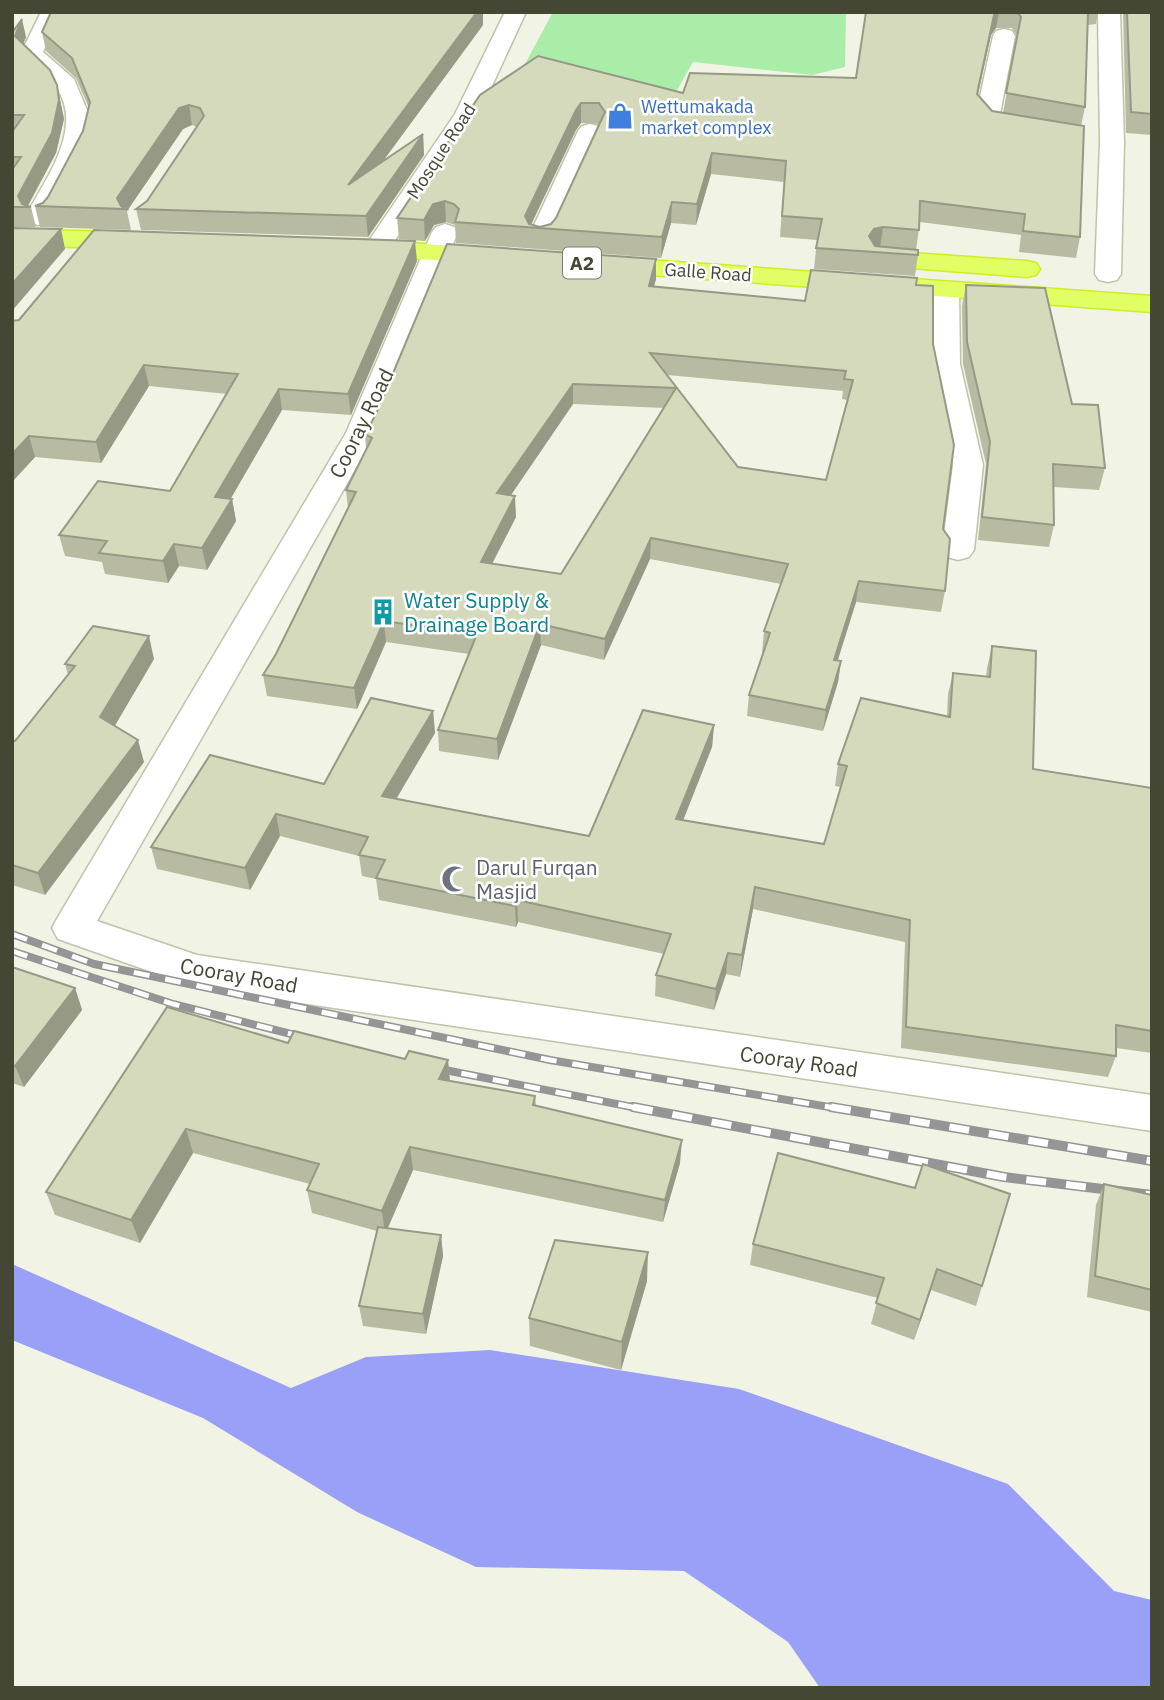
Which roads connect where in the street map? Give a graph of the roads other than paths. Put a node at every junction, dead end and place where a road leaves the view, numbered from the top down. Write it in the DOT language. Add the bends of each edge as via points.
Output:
graph roads {
  1 [pos="52,12"];
  2 [pos="1109,12"];
  3 [pos="514,16"];
  4 [pos="488,17"];
  5 [pos="1004,36"];
  6 [pos="590,131"];
  7 [pos="1055,135"];
  8 [pos="25,217"];
  9 [pos="12,237"];
  10 [pos="343,238"];
  11 [pos="90,239"];
  12 [pos="383,239"];
  13 [pos="568,239"];
  14 [pos="440,242"];
  15 [pos="773,252"];
  16 [pos="534,254"];
  17 [pos="854,257"];
  18 [pos="73,260"];
  19 [pos="1047,270"];
  20 [pos="1109,274"];
  21 [pos="946,290"];
  22 [pos="1152,304"];
  23 [pos="958,550"];
  24 [pos="1152,1113"];
  1 -- 8 [label="street" via="32,53 66,84 80,122 73,150"];
  2 -- 20 [label="street" via="1101,142"];
  3 -- 4 [label="street"];
  3 -- 12 [label="street, Mosque Road" via="467,114"];
  5 -- 7 [label="street" via="988,115 997,124"];
  6 -- 16 [label="street"];
  8 -- 11 [label="highway" via="154,231"];
  9 -- 11 [label="highway"];
  10 -- 12 [label="highway, A2"];
  11 -- 18 [label="street"];
  12 -- 14 [label="highway, A2"];
  13 -- 16 [label="highway, A2"];
  14 -- 16 [label="highway, A2"];
  14 -- 24 [label="street, Cooray Road" via="361,433 72,929 195,971"];
  15 -- 21 [label="highway, Galle Road / A2" via="591,252"];
  17 -- 19 [label="highway"];
  21 -- 22 [label="highway, Galle Road / A2"];
  21 -- 23 [label="street" via="946,364 968,465"];
}
